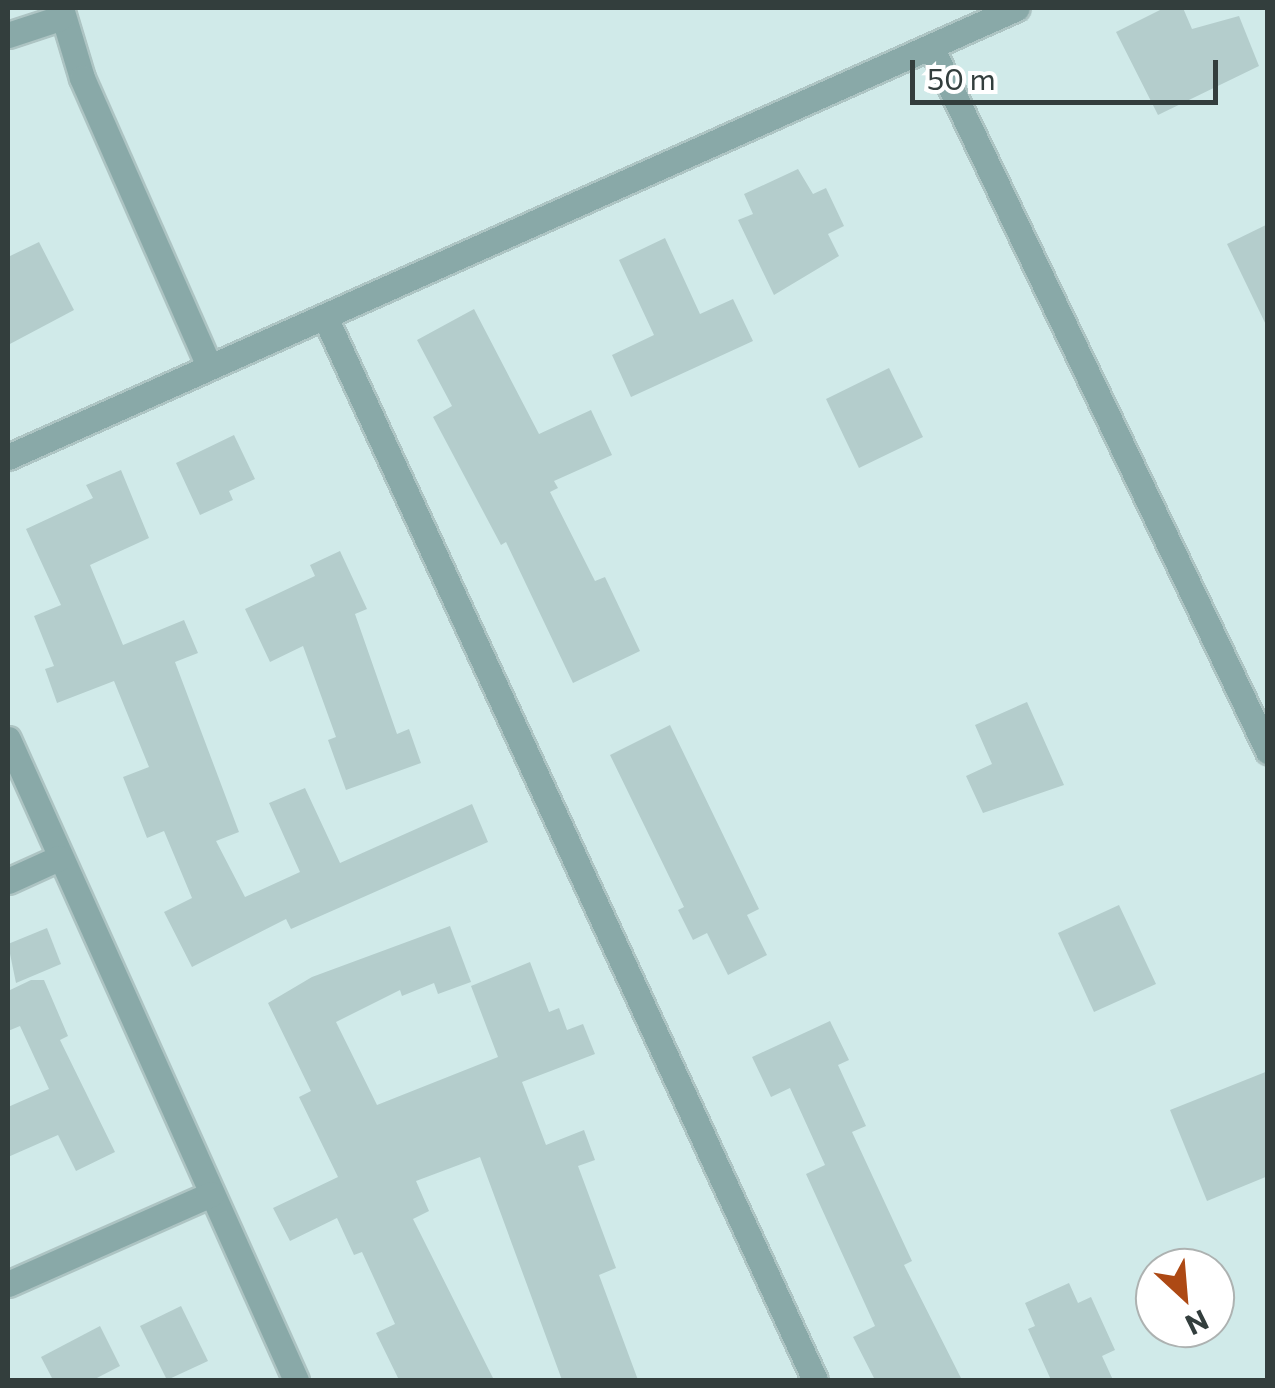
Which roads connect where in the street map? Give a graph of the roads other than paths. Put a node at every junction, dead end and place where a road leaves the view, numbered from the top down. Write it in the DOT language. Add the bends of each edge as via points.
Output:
graph roads {
  1 [pos="1017,8"];
  2 [pos="60,13"];
  3 [pos="8,36"];
  4 [pos="930,47"];
  5 [pos="325,317"];
  6 [pos="208,364"];
  7 [pos="8,458"];
  8 [pos="8,738"];
  9 [pos="1268,751"];
  10 [pos="58,858"];
  11 [pos="8,882"];
  12 [pos="211,1194"];
  13 [pos="8,1284"];
  14 [pos="296,1380"];
  15 [pos="815,1380"];
  1 -- 4 [label="street"];
  2 -- 3 [label="street"];
  2 -- 6 [label="street"];
  4 -- 5 [label="street"];
  4 -- 9 [label="street"];
  5 -- 6 [label="street"];
  5 -- 15 [label="street"];
  6 -- 7 [label="street"];
  8 -- 10 [label="street"];
  10 -- 11 [label="street"];
  10 -- 12 [label="street"];
  12 -- 13 [label="street"];
  12 -- 14 [label="street"];
}
